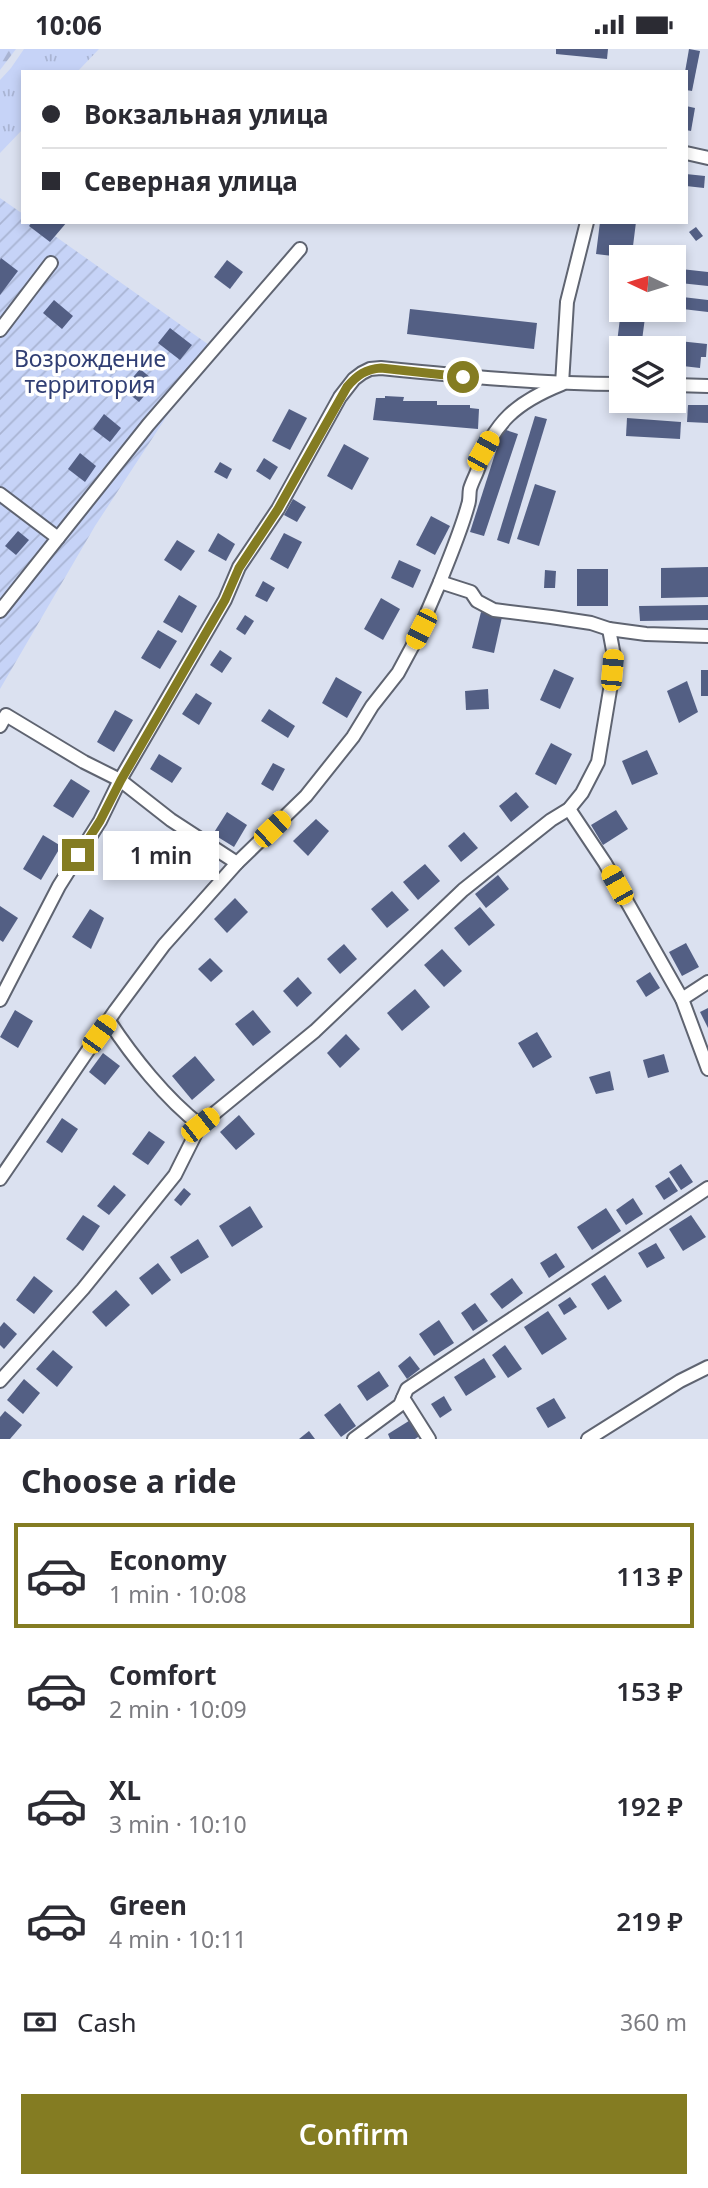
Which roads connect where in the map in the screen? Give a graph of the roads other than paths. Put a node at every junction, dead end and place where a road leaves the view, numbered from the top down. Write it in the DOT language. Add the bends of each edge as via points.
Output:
graph roads {
  1 [pos="688,153"];
  2 [pos="708,158"];
  3 [pos="586,224"];
  4 [pos="300,249"];
  5 [pos="51,263"];
  6 [pos="0,330"];
  7 [pos="562,384"];
  8 [pos="609,384"];
  9 [pos="686,385"];
  10 [pos="708,386"];
  11 [pos="0,494"];
  12 [pos="58,538"];
  13 [pos="440,582"];
  14 [pos="0,611"];
  15 [pos="609,629"];
  16 [pos="708,636"];
  17 [pos="0,726"];
  18 [pos="121,780"];
  19 [pos="569,809"];
  20 [pos="237,863"];
  21 [pos="708,982"];
  22 [pos="682,999"];
  23 [pos="0,1000"];
  24 [pos="109,1020"];
  25 [pos="708,1069"];
  26 [pos="200,1125"];
  27 [pos="0,1179"];
  28 [pos="708,1188"];
  29 [pos="708,1367"];
  30 [pos="0,1381"];
  31 [pos="404,1398"];
  32 [pos="354,1439"];
  33 [pos="429,1439"];
  34 [pos="588,1439"];
  1 -- 2 [label="street"];
  3 -- 7 [label="street" via="567,302"];
  4 -- 12 [label="street" via="148,425"];
  5 -- 6 [label="street"];
  7 -- 8 [label="street"];
  7 -- 13 [label="street" via="528,400 494,431 483,451"];
  7 -- 18 [label="street" via="370,369 354,379 239,568"];
  9 -- 10 [label="street"];
  11 -- 12 [label="street"];
  12 -- 14 [label="street"];
  13 -- 15 [label="street" via="471,592 483,606 494,610"];
  13 -- 20 [label="street" via="407,656 353,737 306,796"];
  15 -- 16 [label="street"];
  15 -- 19 [label="street" via="614,656 598,762"];
  17 -- 18 [label="street" via="6,715"];
  18 -- 20 [label="street"];
  18 -- 23 [label="street"];
  19 -- 22 [label="street"];
  19 -- 26 [label="street" via="463,890 315,1031"];
  20 -- 24 [label="street" via="164,945"];
  21 -- 22 [label="street"];
  22 -- 25 [label="street"];
  24 -- 26 [label="street" via="154,1078"];
  24 -- 27 [label="street"];
  26 -- 30 [label="street" via="175,1175 83,1289"];
  28 -- 31 [label="street" via="407,1389"];
  29 -- 34 [label="street"];
  31 -- 32 [label="street"];
  31 -- 33 [label="street"];
}
